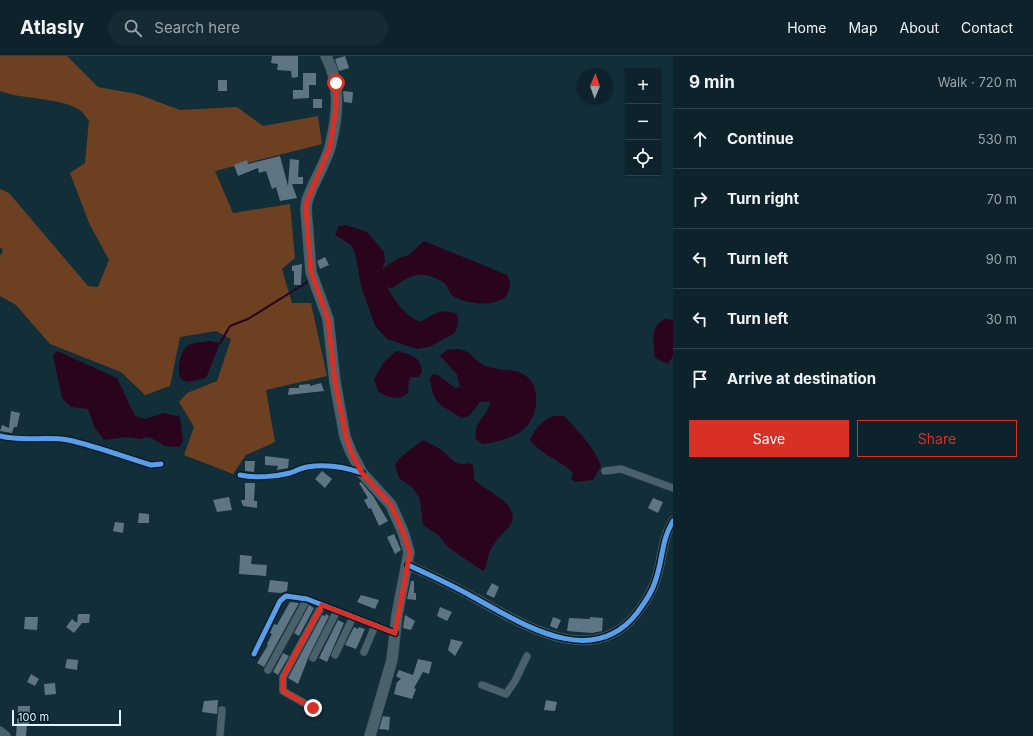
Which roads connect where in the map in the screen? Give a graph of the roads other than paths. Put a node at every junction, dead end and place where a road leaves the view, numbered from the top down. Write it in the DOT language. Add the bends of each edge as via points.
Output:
graph roads {
  1 [pos="326,56"];
  2 [pos="0,436"];
  3 [pos="161,464"];
  4 [pos="605,471"];
  5 [pos="362,473"];
  6 [pos="240,475"];
  7 [pos="673,488"];
  8 [pos="673,521"];
  9 [pos="408,565"];
  10 [pos="307,599"];
  11 [pos="322,605"];
  12 [pos="336,611"];
  13 [pos="353,617"];
  14 [pos="375,626"];
  15 [pos="395,633"];
  16 [pos="364,652"];
  17 [pos="254,654"];
  18 [pos="335,655"];
  19 [pos="527,656"];
  20 [pos="313,658"];
  21 [pos="268,670"];
  22 [pos="482,685"];
  23 [pos="313,708"];
  24 [pos="222,710"];
  25 [pos="0,730"];
  26 [pos="6,736"];
  27 [pos="220,736"];
  28 [pos="370,736"];
  1 -- 5 [label="main road" via="336,83 336,108 330,147 307,201 310,264 328,319 335,382 346,436"];
  2 -- 3 [label="street" via="21,440 68,440 151,466"];
  4 -- 7 [label="street" via="622,468"];
  5 -- 6 [label="street" via="348,468 325,466 306,467 288,474 250,477"];
  5 -- 9 [label="main road" via="391,505 410,552"];
  8 -- 9 [label="street" via="666,532 655,582 637,613 624,627 598,639 585,641 550,636"];
  9 -- 15 [label="main road"];
  10 -- 11 [label="street"];
  10 -- 17 [label="street" via="286,596 280,601"];
  10 -- 21 [label="street"];
  11 -- 12 [label="street"];
  11 -- 23 [label="street" via="283,677 283,691"];
  12 -- 13 [label="street"];
  12 -- 20 [label="street"];
  13 -- 14 [label="street"];
  13 -- 18 [label="street"];
  14 -- 15 [label="street"];
  14 -- 16 [label="street"];
  15 -- 28 [label="main road" via="392,660"];
  19 -- 22 [label="street" via="506,694"];
  24 -- 27 [label="street"];
  25 -- 26 [label="street"];
}
